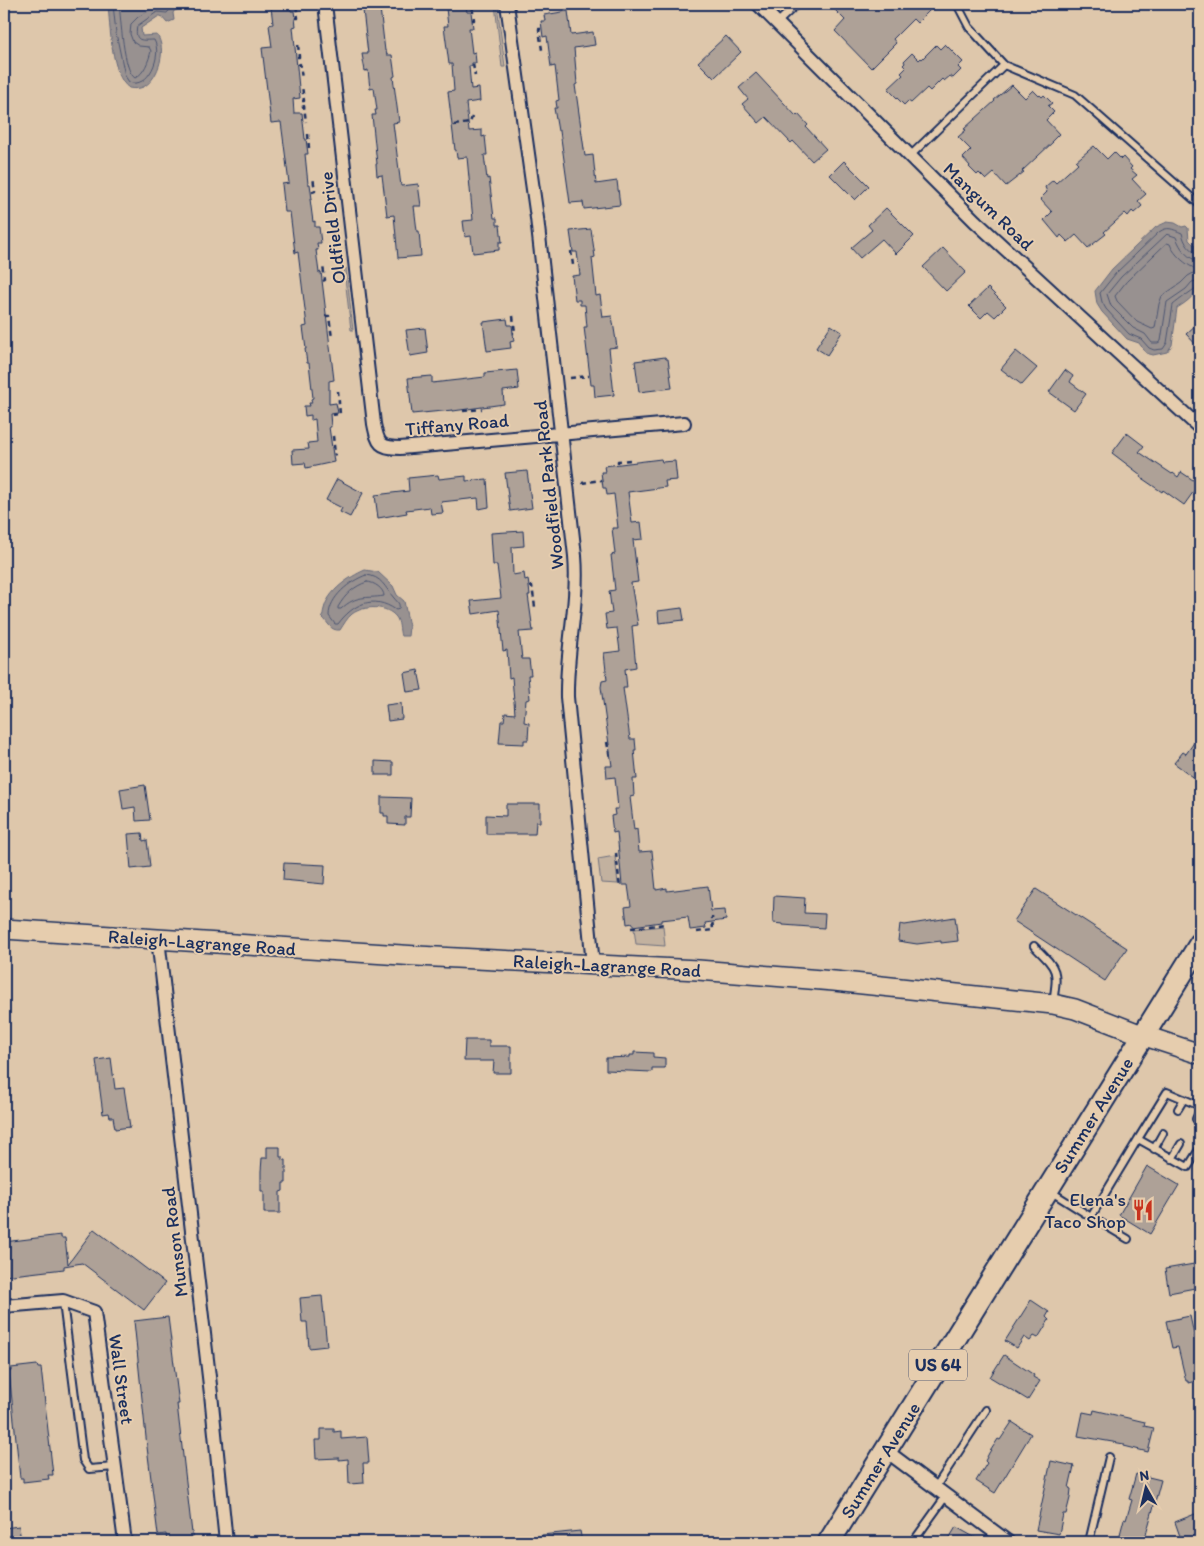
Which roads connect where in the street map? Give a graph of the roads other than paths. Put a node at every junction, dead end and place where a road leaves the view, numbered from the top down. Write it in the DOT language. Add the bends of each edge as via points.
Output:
graph roads {
  1 [pos="325,4"];
  2 [pos="507,4"];
  3 [pos="758,4"];
  4 [pos="797,4"];
  5 [pos="957,4"];
  6 [pos="777,23"];
  7 [pos="1004,66"];
  8 [pos="911,155"];
  9 [pos="1200,205"];
  10 [pos="684,423"];
  11 [pos="1200,428"];
  12 [pos="562,434"];
  13 [pos="383,446"];
  14 [pos="4,929"];
  15 [pos="158,939"];
  16 [pos="1200,944"];
  17 [pos="1034,946"];
  18 [pos="593,965"];
  19 [pos="1053,1004"];
  20 [pos="1142,1036"];
  21 [pos="1200,1054"];
  22 [pos="1184,1099"];
  23 [pos="1200,1108"];
  24 [pos="1178,1109"];
  25 [pos="1196,1119"];
  26 [pos="1163,1134"];
  27 [pos="1138,1139"];
  28 [pos="1181,1144"];
  29 [pos="1200,1148"];
  30 [pos="1154,1149"];
  31 [pos="1172,1159"];
  32 [pos="1047,1189"];
  33 [pos="1092,1218"];
  34 [pos="1128,1239"];
  35 [pos="63,1300"];
  36 [pos="4,1306"];
  37 [pos="986,1410"];
  38 [pos="885,1450"];
  39 [pos="1109,1457"];
  40 [pos="115,1467"];
  41 [pos="935,1488"];
  42 [pos="946,1496"];
  43 [pos="125,1542"];
  44 [pos="226,1542"];
  45 [pos="829,1542"];
  46 [pos="913,1542"];
  47 [pos="1008,1542"];
  48 [pos="1089,1542"];
  1 -- 13 [label="street, Oldfield Drive" via="374,424 378,442"];
  2 -- 12 [label="street, Woodfield Park Road" via="537,218"];
  3 -- 6 [label="street, Mangum Road"];
  4 -- 6 [label="lane"];
  5 -- 7 [label="lane" via="969,27"];
  6 -- 8 [label="street, Mangum Road"];
  7 -- 8 [label="lane"];
  7 -- 9 [label="lane" via="1075,95"];
  8 -- 11 [label="street, Mangum Road" via="975,220"];
  10 -- 12 [label="street, Tiffany Road"];
  12 -- 13 [label="street, Tiffany Road" via="400,448"];
  12 -- 18 [label="street, Woodfield Park Road" via="576,566 567,673 568,718"];
  14 -- 15 [label="main road, Raleigh-Lagrange Road"];
  15 -- 18 [label="main road, Raleigh-Lagrange Road"];
  15 -- 44 [label="street, Munson Road"];
  16 -- 20 [label="main road, Summer Avenue / US 64"];
  17 -- 19 [label="lane" via="1050,962 1057,976"];
  18 -- 19 [label="main road, Raleigh-Lagrange Road" via="824,980"];
  19 -- 20 [label="main road, Raleigh-Lagrange Road" via="1075,1009"];
  20 -- 21 [label="main road, Raleigh-Lagrange Road"];
  20 -- 32 [label="main road, Summer Avenue / US 64"];
  22 -- 23 [label="lane"];
  22 -- 24 [label="lane"];
  22 -- 27 [label="lane" via="1167,1092"];
  23 -- 25 [label="lane"];
  26 -- 30 [label="lane"];
  27 -- 30 [label="lane"];
  27 -- 33 [label="lane"];
  28 -- 31 [label="lane"];
  29 -- 31 [label="lane" via="1188,1168"];
  30 -- 31 [label="lane"];
  32 -- 33 [label="lane"];
  32 -- 38 [label="main road, Summer Avenue / US 64"];
  33 -- 34 [label="lane"];
  35 -- 36 [label="street, Wall Street"];
  35 -- 40 [label="street, Wall Street" via="94,1312"];
  35 -- 40 [label="lane" via="83,1460 89,1469"];
  37 -- 41 [label="lane"];
  38 -- 41 [label="street"];
  38 -- 45 [label="main road, Summer Avenue / US 64"];
  39 -- 48 [label="lane"];
  40 -- 43 [label="street, Wall Street"];
  41 -- 42 [label="street"];
  42 -- 46 [label="lane"];
  42 -- 47 [label="street"];
}
